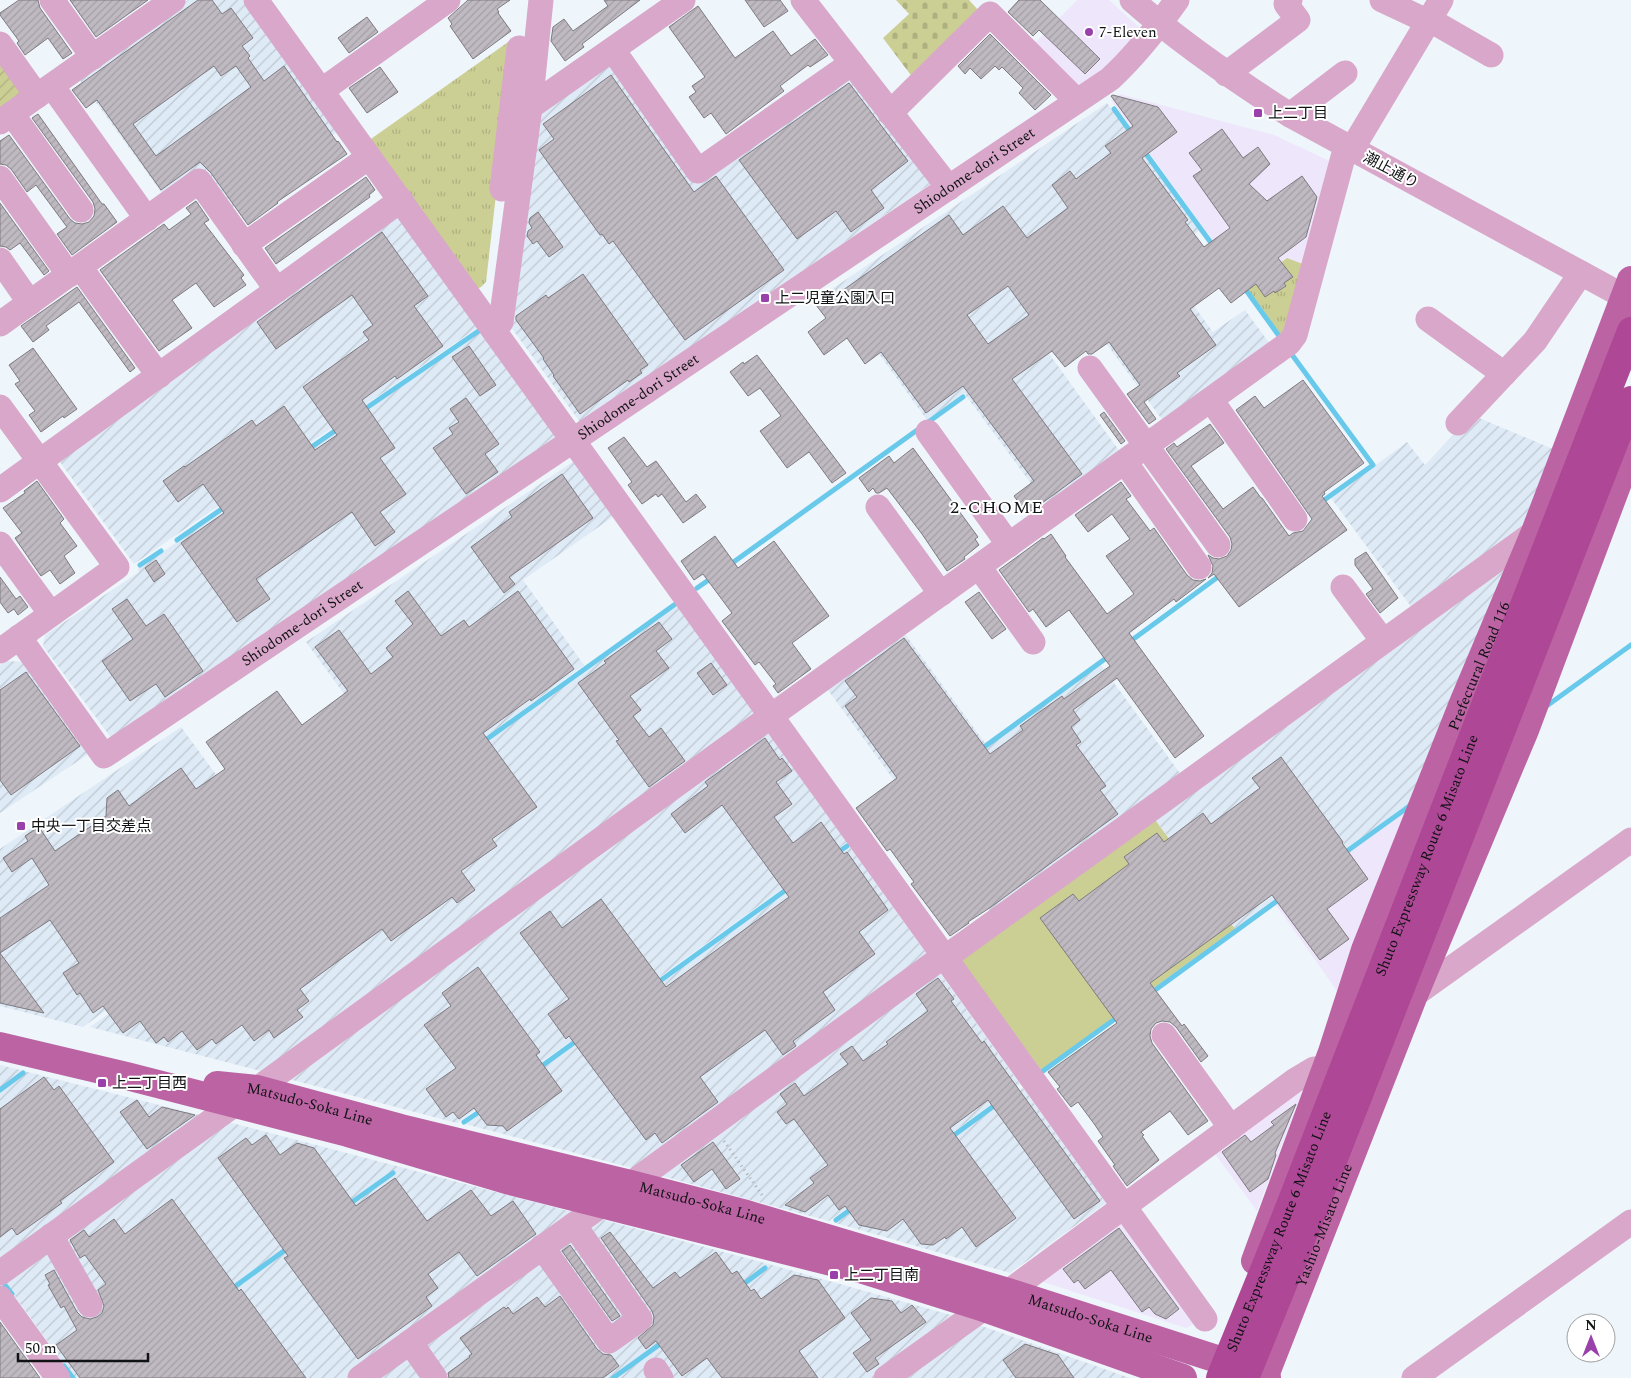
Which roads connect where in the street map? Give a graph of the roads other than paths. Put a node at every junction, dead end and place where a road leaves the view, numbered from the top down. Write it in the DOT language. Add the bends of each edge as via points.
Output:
graph roads {
  1 [pos="52,0"];
  2 [pos="173,0"];
  3 [pos="256,0"];
  4 [pos="448,0"];
  5 [pos="525,0"];
  6 [pos="541,0"];
  7 [pos="804,0"];
  8 [pos="1132,0"];
  9 [pos="1178,0"];
  10 [pos="1290,0"];
  11 [pos="1382,0"];
  12 [pos="672,3"];
  13 [pos="1433,14"];
  14 [pos="1160,24"];
  15 [pos="0,44"];
  16 [pos="613,50"];
  17 [pos="1491,55"];
  18 [pos="93,57"];
  19 [pos="852,63"];
  20 [pos="1346,73"];
  21 [pos="1226,74"];
  22 [pos="321,90"];
  23 [pos="44,91"];
  24 [pos="1078,101"];
  25 [pos="530,107"];
  26 [pos="890,113"];
  27 [pos="1290,115"];
  28 [pos="6,118"];
  29 [pos="1349,148"];
  30 [pos="369,157"];
  31 [pos="0,178"];
  32 [pos="948,188"];
  33 [pos="401,200"];
  34 [pos="81,210"];
  35 [pos="147,219"];
  36 [pos="244,245"];
  37 [pos="0,260"];
  38 [pos="75,271"];
  39 [pos="1581,273"];
  40 [pos="277,290"];
  41 [pos="1629,293"];
  42 [pos="30,303"];
  43 [pos="476,305"];
  44 [pos="1428,319"];
  45 [pos="0,324"];
  46 [pos="493,328"];
  47 [pos="1631,331"];
  48 [pos="1090,368"];
  49 [pos="1504,374"];
  50 [pos="159,376"];
  51 [pos="1211,400"];
  52 [pos="1631,400"];
  53 [pos="0,408"];
  54 [pos="1458,423"];
  55 [pos="928,432"];
  56 [pos="573,441"];
  57 [pos="1148,446"];
  58 [pos="1631,448"];
  59 [pos="39,461"];
  60 [pos="1125,462"];
  61 [pos="0,490"];
  62 [pos="878,507"];
  63 [pos="1295,519"];
  64 [pos="1535,532"];
  65 [pos="0,544"];
  66 [pos="1009,545"];
  67 [pos="1218,545"];
  68 [pos="1199,566"];
  69 [pos="979,567"];
  70 [pos="1343,587"];
  71 [pos="941,594"];
  72 [pos="51,614"];
  73 [pos="1033,642"];
  74 [pos="1383,642"];
  75 [pos="10,644"];
  76 [pos="771,716"];
  77 [pos="1631,840"];
  78 [pos="946,956"];
  79 [pos="1414,995"];
  80 [pos="1164,1035"];
  81 [pos="0,1046"];
  82 [pos="1328,1060"];
  83 [pos="1384,1073"];
  84 [pos="246,1096"];
  85 [pos="1231,1128"];
  86 [pos="631,1184"];
  87 [pos="602,1204"];
  88 [pos="1125,1207"];
  89 [pos="1631,1222"];
  90 [pos="574,1225"];
  91 [pos="51,1236"];
  92 [pos="542,1247"];
  93 [pos="0,1272"];
  94 [pos="1008,1292"];
  95 [pos="0,1298"];
  96 [pos="90,1305"];
  97 [pos="984,1308"];
  98 [pos="1206,1319"];
  99 [pos="410,1342"];
  100 [pos="1240,1375"];
  101 [pos="58,1378"];
  102 [pos="360,1378"];
  103 [pos="435,1378"];
  104 [pos="886,1378"];
  105 [pos="1183,1378"];
  106 [pos="1414,1378"];
  1 -- 18 [label="street"];
  2 -- 18 [label="street"];
  3 -- 22 [label="street"];
  4 -- 22 [label="street"];
  5 -- 43 [label="street" via="488,296"];
  6 -- 25 [label="street"];
  7 -- 19 [label="street"];
  8 -- 14 [label="street, 潮止通り"];
  9 -- 14 [label="street, Shiodome-dori Street"];
  10 -- 21 [label="street" via="1286,4 1298,20"];
  11 -- 13 [label="street"];
  12 -- 16 [label="street"];
  13 -- 17 [label="street"];
  13 -- 29 [label="street"];
  14 -- 21 [label="street, 潮止通り"];
  14 -- 24 [label="street, Shiodome-dori Street" via="1116,73"];
  15 -- 23 [label="street"];
  16 -- 19 [label="street" via="698,171"];
  16 -- 25 [label="street"];
  18 -- 23 [label="street"];
  19 -- 26 [label="street"];
  20 -- 27 [label="street"];
  21 -- 27 [label="street, 潮止通り"];
  22 -- 30 [label="street"];
  23 -- 28 [label="street"];
  23 -- 35 [label="street"];
  24 -- 26 [label="street" via="990,14"];
  24 -- 32 [label="street, Shiodome-dori Street"];
  25 -- 46 [label="street" via="502,322"];
  26 -- 32 [label="street"];
  27 -- 29 [label="street, 潮止通り"];
  28 -- 34 [label="street"];
  29 -- 39 [label="street, 潮止通り"];
  29 -- 51 [label="street" via="1295,335 1289,343"];
  30 -- 33 [label="street"];
  30 -- 36 [label="street"];
  31 -- 38 [label="street"];
  32 -- 56 [label="street, Shiodome-dori Street"];
  33 -- 40 [label="street"];
  33 -- 43 [label="street"];
  35 -- 36 [label="street" via="199,181"];
  35 -- 38 [label="street"];
  36 -- 40 [label="street"];
  37 -- 42 [label="street"];
  38 -- 42 [label="street"];
  38 -- 50 [label="street"];
  39 -- 41 [label="street, 潮止通り"];
  39 -- 49 [label="street" via="1535,341"];
  40 -- 50 [label="street"];
  41 -- 64 [label="main road, Prefectural Road 116"];
  42 -- 45 [label="street"];
  43 -- 46 [label="street"];
  44 -- 49 [label="street"];
  46 -- 56 [label="street"];
  47 -- 100 [label="highway, Shuto Expressway Route 6 Misato Line, bridge" via="1305,1168"];
  48 -- 57 [label="street"];
  49 -- 54 [label="street"];
  50 -- 59 [label="street"];
  51 -- 57 [label="street"];
  51 -- 63 [label="street"];
  52 -- 100 [label="highway, Shuto Expressway Route 6 Misato Line, bridge" via="1325,1182"];
  53 -- 59 [label="street"];
  55 -- 66 [label="street"];
  56 -- 75 [label="street, Shiodome-dori Street" via="104,756"];
  56 -- 76 [label="street"];
  57 -- 60 [label="street"];
  57 -- 67 [label="street"];
  58 -- 79 [label="main road" via="1525,730"];
  59 -- 61 [label="street"];
  59 -- 72 [label="street" via="117,567"];
  60 -- 66 [label="street"];
  60 -- 68 [label="street"];
  62 -- 71 [label="street"];
  64 -- 74 [label="street"];
  64 -- 82 [label="main road, Prefectural Road 116" via="1464,700 1366,950"];
  65 -- 72 [label="street"];
  66 -- 69 [label="street"];
  69 -- 71 [label="street"];
  69 -- 73 [label="street"];
  70 -- 74 [label="street"];
  71 -- 76 [label="street"];
  72 -- 75 [label="street"];
  74 -- 78 [label="street"];
  76 -- 78 [label="street"];
  76 -- 84 [label="street"];
  77 -- 79 [label="street"];
  78 -- 86 [label="street"];
  78 -- 88 [label="street"];
  79 -- 83 [label="main road"];
  80 -- 85 [label="street"];
  81 -- 84 [label="main road, Matsudo-Soka Line" via="127,1076"];
  82 -- 83 [label="street"];
  82 -- 85 [label="street"];
  82 -- 100 [label="main road" via="1248,1279"];
  83 -- 100 [label="main road, Yashio-Misato Line" via="1353,1152"];
  84 -- 86 [label="main road, Matsudo-Soka Line" via="401,1128"];
  84 -- 87 [label="main road, Matsudo-Soka Line" via="348,1133"];
  84 -- 91 [label="street"];
  85 -- 88 [label="street"];
  86 -- 87 [label="street"];
  86 -- 94 [label="main road, Matsudo-Soka Line" via="744,1213"];
  87 -- 90 [label="street"];
  87 -- 97 [label="main road, Matsudo-Soka Line" via="862,1270"];
  88 -- 94 [label="street"];
  88 -- 98 [label="street"];
  89 -- 106 [label="street"];
  90 -- 92 [label="street"];
  90 -- 92 [label="street" via="640,1319 609,1341"];
  91 -- 93 [label="street"];
  91 -- 96 [label="street"];
  92 -- 99 [label="street"];
  94 -- 100 [label="main road, Matsudo-Soka Line"];
  95 -- 101 [label="street"];
  97 -- 104 [label="street"];
  97 -- 105 [label="main road, Matsudo-Soka Line"];
  99 -- 102 [label="street"];
  99 -- 103 [label="street"];
}
